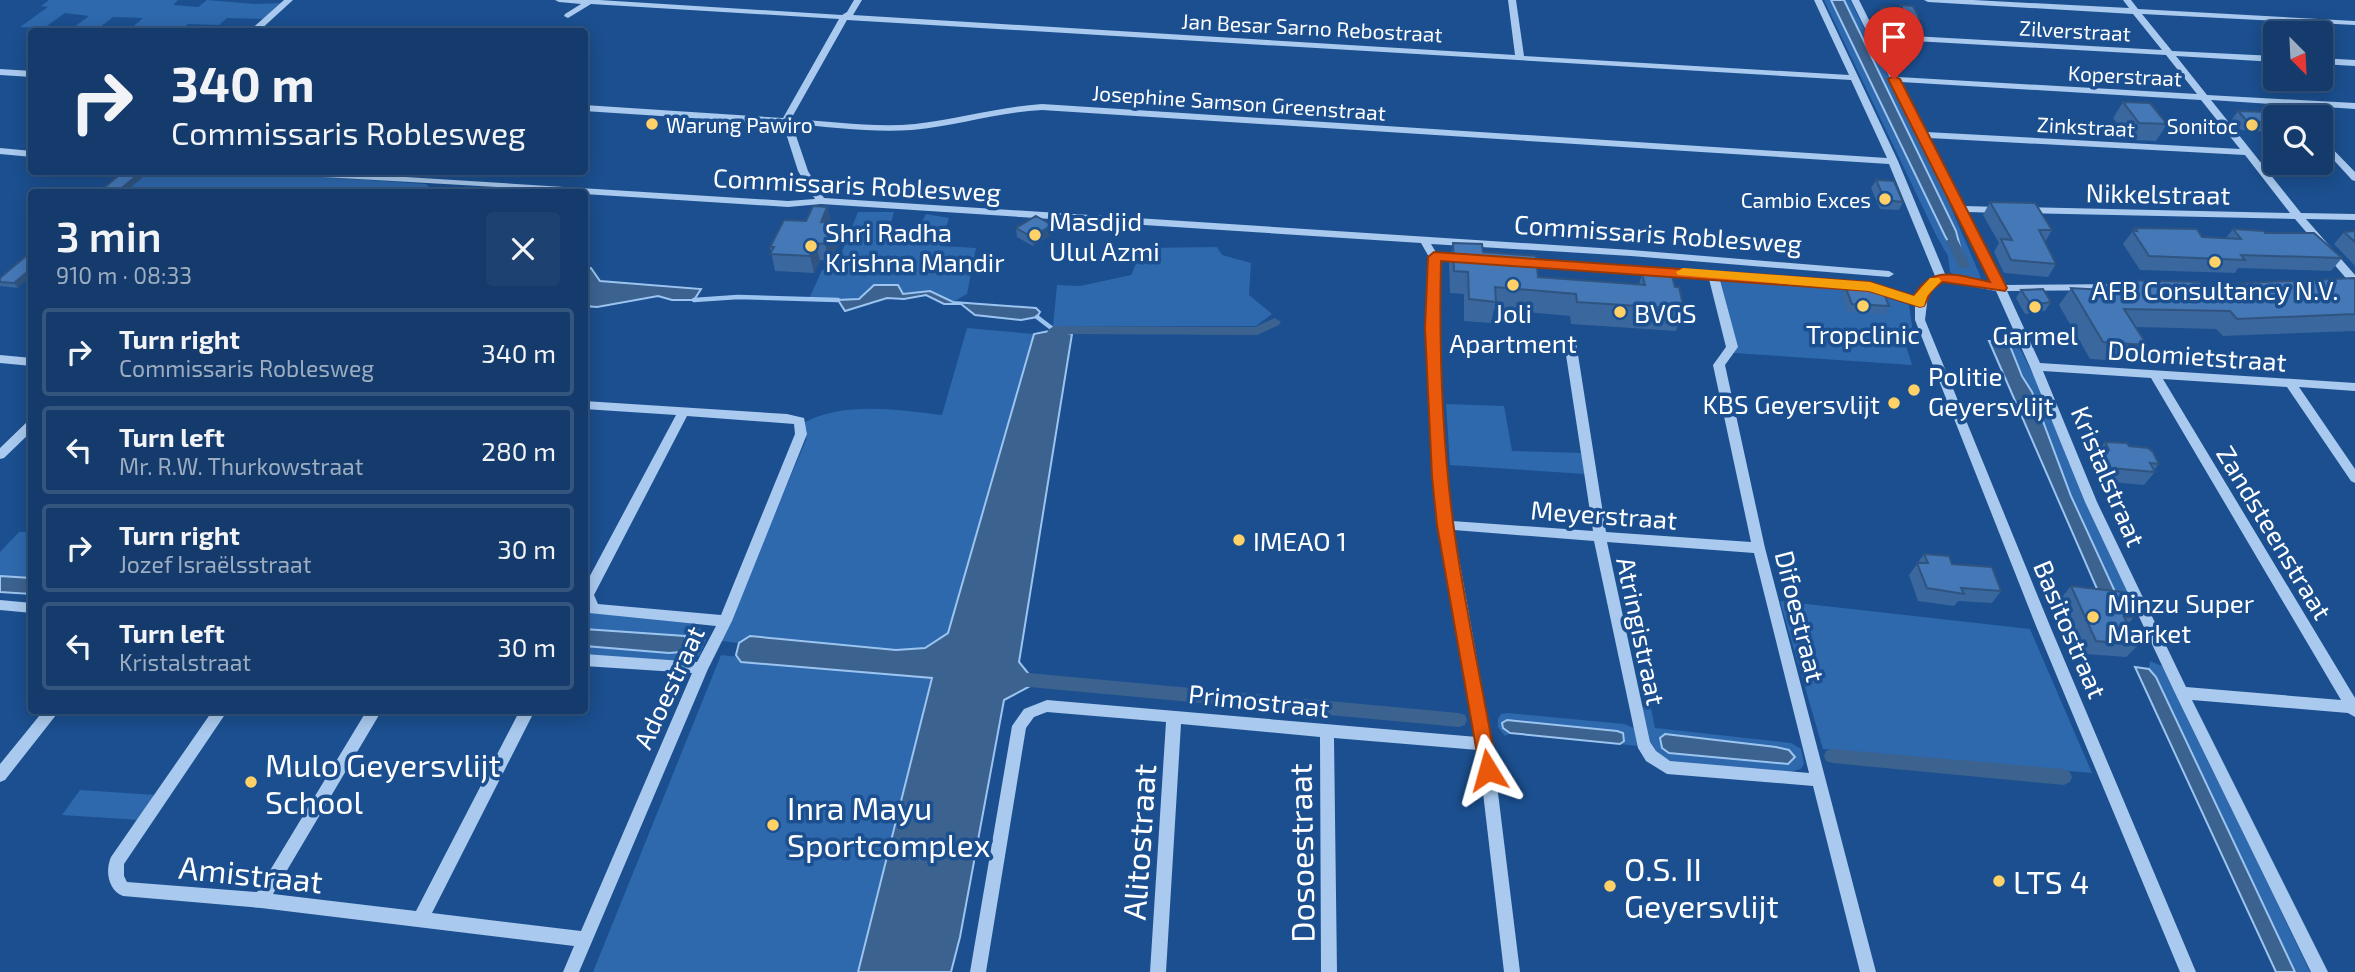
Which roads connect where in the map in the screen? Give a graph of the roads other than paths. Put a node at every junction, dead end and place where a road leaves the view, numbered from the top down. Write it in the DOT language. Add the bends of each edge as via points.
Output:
graph roads {
  1 [pos="289,0"];
  2 [pos="559,0"];
  3 [pos="858,0"];
  4 [pos="1512,0"];
  5 [pos="1818,0"];
  6 [pos="1854,0"];
  7 [pos="1928,0"];
  8 [pos="2127,0"];
  9 [pos="589,2"];
  10 [pos="2136,11"];
  11 [pos="568,16"];
  12 [pos="844,17"];
  13 [pos="2355,23"];
  14 [pos="257,28"];
  15 [pos="1872,36"];
  16 [pos="2168,52"];
  17 [pos="1520,57"];
  18 [pos="2263,58"];
  19 [pos="2333,62"];
  20 [pos="2355,63"];
  21 [pos="0,72"];
  22 [pos="28,74"];
  23 [pos="1854,78"];
  24 [pos="1894,79"];
  25 [pos="2203,98"];
  26 [pos="2289,103"];
  27 [pos="2355,106"];
  28 [pos="588,108"];
  29 [pos="786,120"];
  30 [pos="1923,135"];
  31 [pos="0,151"];
  32 [pos="2247,152"];
  33 [pos="2333,153"];
  34 [pos="28,154"];
  35 [pos="1892,161"];
  36 [pos="334,175"];
  37 [pos="2355,178"];
  38 [pos="441,182"];
  39 [pos="435,189"];
  40 [pos="550,189"];
  41 [pos="588,191"];
  42 [pos="821,201"];
  43 [pos="1960,209"];
  44 [pos="2299,217"];
  45 [pos="2355,217"];
  46 [pos="1424,240"];
  47 [pos="1434,257"];
  48 [pos="1476,259"];
  49 [pos="1503,261"];
  50 [pos="1713,274"];
  51 [pos="1889,274"];
  52 [pos="1941,277"];
  53 [pos="2355,284"];
  54 [pos="2341,286"];
  55 [pos="2136,287"];
  56 [pos="2000,288"];
  57 [pos="1920,303"];
  58 [pos="1570,342"];
  59 [pos="0,359"];
  60 [pos="28,362"];
  61 [pos="2036,367"];
  62 [pos="2155,375"];
  63 [pos="2291,383"];
  64 [pos="2355,387"];
  65 [pos="588,405"];
  66 [pos="683,412"];
  67 [pos="28,428"];
  68 [pos="0,455"];
  69 [pos="2355,478"];
  70 [pos="1445,525"];
  71 [pos="1600,537"];
  72 [pos="1759,548"];
  73 [pos="591,574"];
  74 [pos="588,597"];
  75 [pos="0,605"];
  76 [pos="28,608"];
  77 [pos="725,621"];
  78 [pos="588,660"];
  79 [pos="701,668"];
  80 [pos="2182,694"];
  81 [pos="2354,708"];
  82 [pos="49,714"];
  83 [pos="218,714"];
  84 [pos="373,714"];
  85 [pos="526,714"];
  86 [pos="1174,716"];
  87 [pos="1327,733"];
  88 [pos="1485,744"];
  89 [pos="0,775"];
  90 [pos="1819,780"];
  91 [pos="261,900"];
  92 [pos="421,919"];
  93 [pos="584,939"];
  94 [pos="571,972"];
  95 [pos="978,972"];
  96 [pos="1158,972"];
  97 [pos="1329,972"];
  98 [pos="1512,972"];
  99 [pos="1868,972"];
  100 [pos="2188,972"];
  101 [pos="2320,972"];
  1 -- 14 [label="street"];
  2 -- 9 [label="street, Jan Besar Sarno Rebostraat"];
  3 -- 12 [label="street"];
  4 -- 17 [label="street"];
  5 -- 23 [label="street"];
  6 -- 15 [label="street, Kristalstraat"];
  7 -- 10 [label="street"];
  8 -- 10 [label="street"];
  9 -- 11 [label="street"];
  9 -- 12 [label="street, Jan Besar Sarno Rebostraat"];
  10 -- 13 [label="street"];
  10 -- 16 [label="street"];
  12 -- 17 [label="street, Jan Besar Sarno Rebostraat"];
  12 -- 29 [label="street"];
  15 -- 16 [label="street, Zilverstraat"];
  15 -- 24 [label="street, Kristalstraat"];
  16 -- 18 [label="street, Zilverstraat"];
  16 -- 25 [label="street"];
  17 -- 23 [label="street, Jan Besar Sarno Rebostraat"];
  19 -- 20 [label="street"];
  21 -- 22 [label="street"];
  23 -- 35 [label="street"];
  24 -- 25 [label="street, Koperstraat"];
  24 -- 30 [label="street, Kristalstraat"];
  25 -- 26 [label="street, Koperstraat"];
  25 -- 32 [label="street"];
  26 -- 27 [label="street, Koperstraat"];
  28 -- 29 [label="street, Josephine Samson Greenstraat"];
  29 -- 35 [label="street, Josephine Samson Greenstraat" via="922,128 1012,108 1042,107"];
  29 -- 42 [label="street" via="803,171"];
  30 -- 32 [label="street, Zinkstraat"];
  30 -- 43 [label="street, Kristalstraat"];
  31 -- 34 [label="street"];
  32 -- 44 [label="street"];
  33 -- 37 [label="street"];
  35 -- 52 [label="street"];
  36 -- 38 [label="street, Commissaris Roblesweg"];
  38 -- 39 [label="street"];
  38 -- 40 [label="street, Commissaris Roblesweg"];
  41 -- 42 [label="street, Commissaris Roblesweg" via="788,204"];
  42 -- 46 [label="street, Commissaris Roblesweg"];
  43 -- 44 [label="street, Nikkelstraat"];
  43 -- 56 [label="street, Kristalstraat"];
  44 -- 45 [label="street, Nikkelstraat"];
  44 -- 53 [label="street"];
  46 -- 47 [label="street"];
  46 -- 51 [label="street, Commissaris Roblesweg"];
  47 -- 48 [label="street"];
  47 -- 70 [label="street" via="1434,388"];
  49 -- 50 [label="street, Commissaris Roblesweg"];
  50 -- 57 [label="street, Commissaris Roblesweg" via="1870,287"];
  50 -- 72 [label="street, Difoestraat" via="1732,347 1719,365"];
  52 -- 56 [label="street"];
  52 -- 57 [label="street" via="1927,286"];
  53 -- 54 [label="street"];
  55 -- 56 [label="street"];
  56 -- 61 [label="street, Kristalstraat"];
  57 -- 100 [label="street, Basitostraat" via="1920,320 2014,555"];
  58 -- 71 [label="street, Atringistraat"];
  59 -- 60 [label="street"];
  61 -- 62 [label="street, Dolomietstraat"];
  61 -- 80 [label="street, Kristalstraat" via="2091,502"];
  62 -- 63 [label="street, Dolomietstraat"];
  62 -- 81 [label="street, Zandsteenstraat"];
  63 -- 64 [label="street, Dolomietstraat"];
  63 -- 69 [label="street"];
  65 -- 66 [label="street"];
  66 -- 73 [label="street"];
  66 -- 77 [label="street, Adoestraat" via="800,421 801,434"];
  67 -- 68 [label="street"];
  70 -- 71 [label="street, Meyerstraat"];
  70 -- 88 [label="street"];
  71 -- 72 [label="street, Meyerstraat"];
  71 -- 90 [label="street, Atringistraat" via="1643,744 1651,756 1667,767"];
  72 -- 90 [label="street, Difoestraat"];
  74 -- 77 [label="street" via="594,609"];
  75 -- 76 [label="street"];
  77 -- 79 [label="street, Adoestraat"];
  78 -- 79 [label="street"];
  79 -- 93 [label="street, Adoestraat"];
  80 -- 81 [label="street"];
  80 -- 101 [label="street, Kristalstraat"];
  82 -- 89 [label="street"];
  83 -- 91 [label="street, Amistraat" via="116,862 116,878 123,889"];
  84 -- 91 [label="street"];
  85 -- 92 [label="street"];
  86 -- 87 [label="street, Primostraat"];
  86 -- 95 [label="street, Primostraat" via="1047,706 1029,713 1019,726"];
  86 -- 96 [label="street, Alitostraat"];
  87 -- 88 [label="street, Primostraat"];
  87 -- 97 [label="street, Dosoestraat"];
  88 -- 98 [label="street"];
  90 -- 99 [label="street, Difoestraat"];
  91 -- 92 [label="street, Amistraat"];
  92 -- 93 [label="street, Amistraat"];
  93 -- 94 [label="street, Adoestraat"];
}
